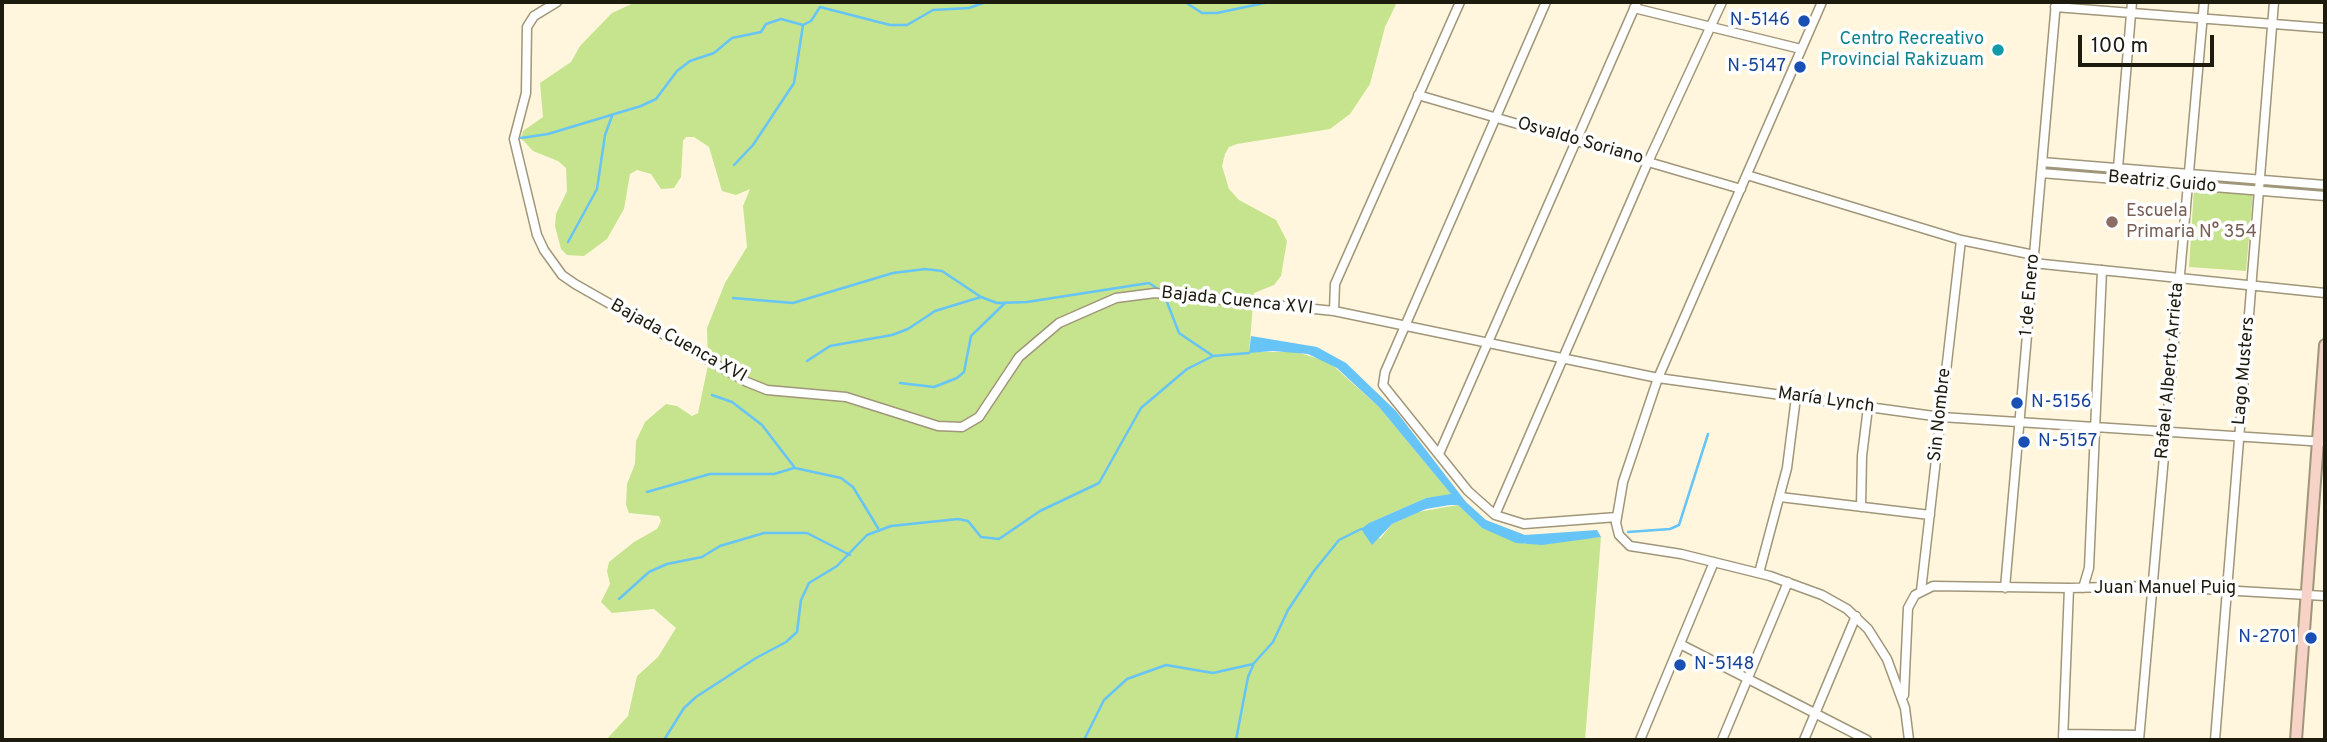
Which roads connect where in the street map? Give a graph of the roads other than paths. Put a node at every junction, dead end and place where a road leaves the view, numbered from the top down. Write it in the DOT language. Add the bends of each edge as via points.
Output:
graph roads {
  1 [pos="556,2"];
  2 [pos="1460,2"];
  3 [pos="1546,2"];
  4 [pos="1722,2"];
  5 [pos="1822,2"];
  6 [pos="2132,2"];
  7 [pos="2204,2"];
  8 [pos="2274,2"];
  9 [pos="2056,4"];
  10 [pos="1635,5"];
  11 [pos="2131,13"];
  12 [pos="2203,19"];
  13 [pos="2273,24"];
  14 [pos="1711,27"];
  15 [pos="2325,28"];
  16 [pos="1801,50"];
  17 [pos="1418,95"];
  18 [pos="1496,118"];
  19 [pos="1576,141"];
  20 [pos="1648,162"];
  21 [pos="2042,162"];
  22 [pos="2118,168"];
  23 [pos="2041,173"];
  24 [pos="2189,174"];
  25 [pos="1747,175"];
  26 [pos="2260,180"];
  27 [pos="2188,185"];
  28 [pos="2325,185"];
  29 [pos="1741,189"];
  30 [pos="2259,191"];
  31 [pos="2325,197"];
  32 [pos="1961,240"];
  33 [pos="2034,259"];
  34 [pos="2102,270"];
  35 [pos="2180,278"];
  36 [pos="2252,285"];
  37 [pos="2325,293"];
  38 [pos="1334,311"];
  39 [pos="1405,326"];
  40 [pos="1488,343"];
  41 [pos="2325,345"];
  42 [pos="1562,358"];
  43 [pos="1658,378"];
  44 [pos="1796,397"];
  45 [pos="1868,407"];
  46 [pos="1941,417"];
  47 [pos="2020,422"];
  48 [pos="2096,427"];
  49 [pos="2166,432"];
  50 [pos="2240,436"];
  51 [pos="2322,442"];
  52 [pos="1439,454"];
  53 [pos="1780,497"];
  54 [pos="1861,507"];
  55 [pos="1495,514"];
  56 [pos="1930,515"];
  57 [pos="1617,517"];
  58 [pos="1714,562"];
  59 [pos="1759,573"];
  60 [pos="1788,582"];
  61 [pos="2152,586"];
  62 [pos="2083,588"];
  63 [pos="2227,588"];
  64 [pos="2006,589"];
  65 [pos="2069,589"];
  66 [pos="1921,591"];
  67 [pos="2307,594"];
  68 [pos="2325,596"];
  69 [pos="1856,616"];
  70 [pos="1680,644"];
  71 [pos="1748,679"];
  72 [pos="1905,708"];
  73 [pos="1815,713"];
  74 [pos="2063,737"];
  75 [pos="2139,738"];
  76 [pos="1640,740"];
  77 [pos="1722,740"];
  78 [pos="1804,740"];
  79 [pos="1867,740"];
  80 [pos="1909,740"];
  81 [pos="2216,740"];
  82 [pos="2296,740"];
  1 -- 38 [label="street, Bajada Cuenca XVI" via="534,16 527,27 526,93 514,139 544,250 562,275 575,284 747,382 785,393 846,397 938,426 962,427 979,417 1030,345 1067,318 1115,298 1155,293"];
  2 -- 17 [label="street"];
  3 -- 18 [label="street"];
  4 -- 14 [label="street"];
  5 -- 16 [label="street"];
  6 -- 11 [label="street"];
  7 -- 12 [label="street, Rafael Alberto Arrieta"];
  8 -- 13 [label="street, Lago Musters"];
  9 -- 11 [label="street"];
  9 -- 21 [label="street, 1 de Enero"];
  10 -- 14 [label="street"];
  10 -- 19 [label="street"];
  11 -- 12 [label="street"];
  11 -- 22 [label="street"];
  12 -- 13 [label="street"];
  12 -- 24 [label="street, Rafael Alberto Arrieta"];
  13 -- 15 [label="street"];
  13 -- 26 [label="street, Lago Musters"];
  14 -- 16 [label="street"];
  14 -- 20 [label="street"];
  16 -- 25 [label="street"];
  17 -- 18 [label="street, Osvaldo Soriano"];
  17 -- 38 [label="street" via="1335,284"];
  18 -- 19 [label="street, Osvaldo Soriano"];
  18 -- 39 [label="street"];
  19 -- 20 [label="street, Osvaldo Soriano"];
  19 -- 40 [label="street"];
  20 -- 29 [label="street, Osvaldo Soriano"];
  20 -- 42 [label="street"];
  21 -- 22 [label="street, Beatriz Guido"];
  21 -- 23 [label="street, 1 de Enero"];
  22 -- 24 [label="street, Beatriz Guido"];
  23 -- 27 [label="street, Beatriz Guido"];
  23 -- 33 [label="street, 1 de Enero"];
  24 -- 26 [label="street, Beatriz Guido"];
  24 -- 27 [label="street, Rafael Alberto Arrieta"];
  25 -- 29 [label="street"];
  25 -- 32 [label="street"];
  26 -- 28 [label="street, Beatriz Guido"];
  26 -- 30 [label="street, Lago Musters"];
  27 -- 30 [label="street, Beatriz Guido"];
  27 -- 35 [label="street, Rafael Alberto Arrieta"];
  29 -- 43 [label="street"];
  30 -- 31 [label="street, Beatriz Guido"];
  30 -- 36 [label="street, Lago Musters"];
  32 -- 33 [label="street"];
  32 -- 46 [label="street, Sin Nombre"];
  33 -- 34 [label="street"];
  33 -- 47 [label="street, 1 de Enero"];
  34 -- 35 [label="street"];
  34 -- 48 [label="street"];
  35 -- 36 [label="street"];
  35 -- 49 [label="street, Rafael Alberto Arrieta"];
  36 -- 37 [label="street"];
  36 -- 50 [label="street, Lago Musters"];
  38 -- 39 [label="street, María Lynch"];
  39 -- 40 [label="street, María Lynch"];
  39 -- 52 [label="street" via="1383,385"];
  40 -- 42 [label="street, María Lynch"];
  40 -- 52 [label="street"];
  41 -- 51 [label="main road"];
  42 -- 43 [label="street, María Lynch"];
  42 -- 55 [label="street"];
  43 -- 44 [label="street, María Lynch"];
  43 -- 57 [label="street" via="1623,482"];
  44 -- 45 [label="street, María Lynch"];
  44 -- 53 [label="street"];
  45 -- 46 [label="street, María Lynch"];
  45 -- 54 [label="street"];
  46 -- 47 [label="street, María Lynch"];
  46 -- 56 [label="street, Sin Nombre"];
  47 -- 48 [label="street, María Lynch"];
  47 -- 64 [label="street, 1 de Enero"];
  48 -- 49 [label="street, María Lynch"];
  48 -- 62 [label="street" via="2089,568"];
  49 -- 50 [label="street, María Lynch"];
  49 -- 61 [label="street, Rafael Alberto Arrieta"];
  50 -- 51 [label="street, María Lynch"];
  50 -- 63 [label="street, Lago Musters"];
  51 -- 67 [label="main road"];
  52 -- 55 [label="street" via="1476,500"];
  53 -- 54 [label="street"];
  53 -- 59 [label="street"];
  54 -- 56 [label="street"];
  55 -- 57 [label="street" via="1524,524"];
  56 -- 66 [label="street, Sin Nombre"];
  57 -- 58 [label="street" via="1619,535 1630,546"];
  58 -- 59 [label="street"];
  58 -- 70 [label="street"];
  59 -- 60 [label="street"];
  60 -- 69 [label="street" via="1835,601"];
  60 -- 71 [label="street"];
  61 -- 62 [label="street, Juan Manuel Puig"];
  61 -- 63 [label="street, Juan Manuel Puig"];
  61 -- 75 [label="street, Rafael Alberto Arrieta"];
  62 -- 65 [label="street, Juan Manuel Puig"];
  63 -- 67 [label="street, Juan Manuel Puig"];
  63 -- 81 [label="street, Lago Musters"];
  64 -- 65 [label="street, Juan Manuel Puig"];
  64 -- 66 [label="street" via="1940,586"];
  65 -- 74 [label="street"];
  66 -- 72 [label="street, Sin Nombre" via="1906,616"];
  67 -- 68 [label="street, Juan Manuel Puig"];
  67 -- 82 [label="main road"];
  69 -- 72 [label="street" via="1887,659"];
  69 -- 73 [label="street"];
  70 -- 71 [label="street"];
  70 -- 76 [label="street"];
  71 -- 73 [label="street"];
  71 -- 77 [label="street"];
  72 -- 80 [label="street"];
  73 -- 78 [label="street"];
  73 -- 79 [label="street"];
  74 -- 75 [label="street"];
}
